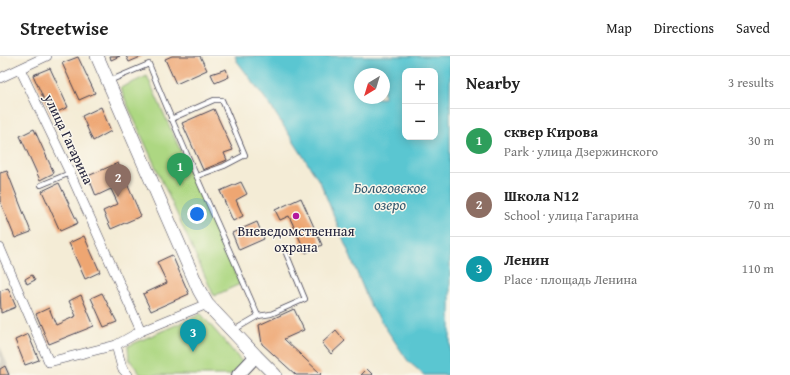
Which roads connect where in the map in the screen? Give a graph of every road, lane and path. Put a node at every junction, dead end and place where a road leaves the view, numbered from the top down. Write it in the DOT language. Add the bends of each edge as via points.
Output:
graph roads {
  1 [pos="47,56"];
  2 [pos="97,56"];
  3 [pos="20,69"];
  4 [pos="0,78"];
  5 [pos="108,81"];
  6 [pos="171,119"];
  7 [pos="70,173"];
  8 [pos="197,176"];
  9 [pos="42,185"];
  10 [pos="0,248"];
  11 [pos="286,253"];
  12 [pos="207,304"];
  13 [pos="258,316"];
  14 [pos="141,330"];
  15 [pos="233,331"];
  16 [pos="116,345"];
  17 [pos="256,356"];
  18 [pos="128,375"];
  19 [pos="238,375"];
  20 [pos="275,375"];
  1 -- 3 [label="street"];
  2 -- 5 [label="main road"];
  3 -- 4 [label="street"];
  3 -- 7 [label="street, улица Гагарина"];
  5 -- 6 [label="lane" via="148,64"];
  5 -- 12 [label="main road"];
  6 -- 8 [label="lane"];
  6 -- 8 [label="lane" via="214,100 222,100 245,155"];
  7 -- 9 [label="lane"];
  7 -- 14 [label="street, улица Гагарина"];
  8 -- 13 [label="lane"];
  10 -- 16 [label="street" via="49,362"];
  11 -- 13 [label="lane" via="305,299 271,314"];
  12 -- 14 [label="street"];
  12 -- 15 [label="main road"];
  13 -- 15 [label="lane"];
  14 -- 16 [label="street"];
  15 -- 17 [label="main road"];
  16 -- 18 [label="street" via="122,368"];
  17 -- 19 [label="street"];
  17 -- 20 [label="main road"];
}
